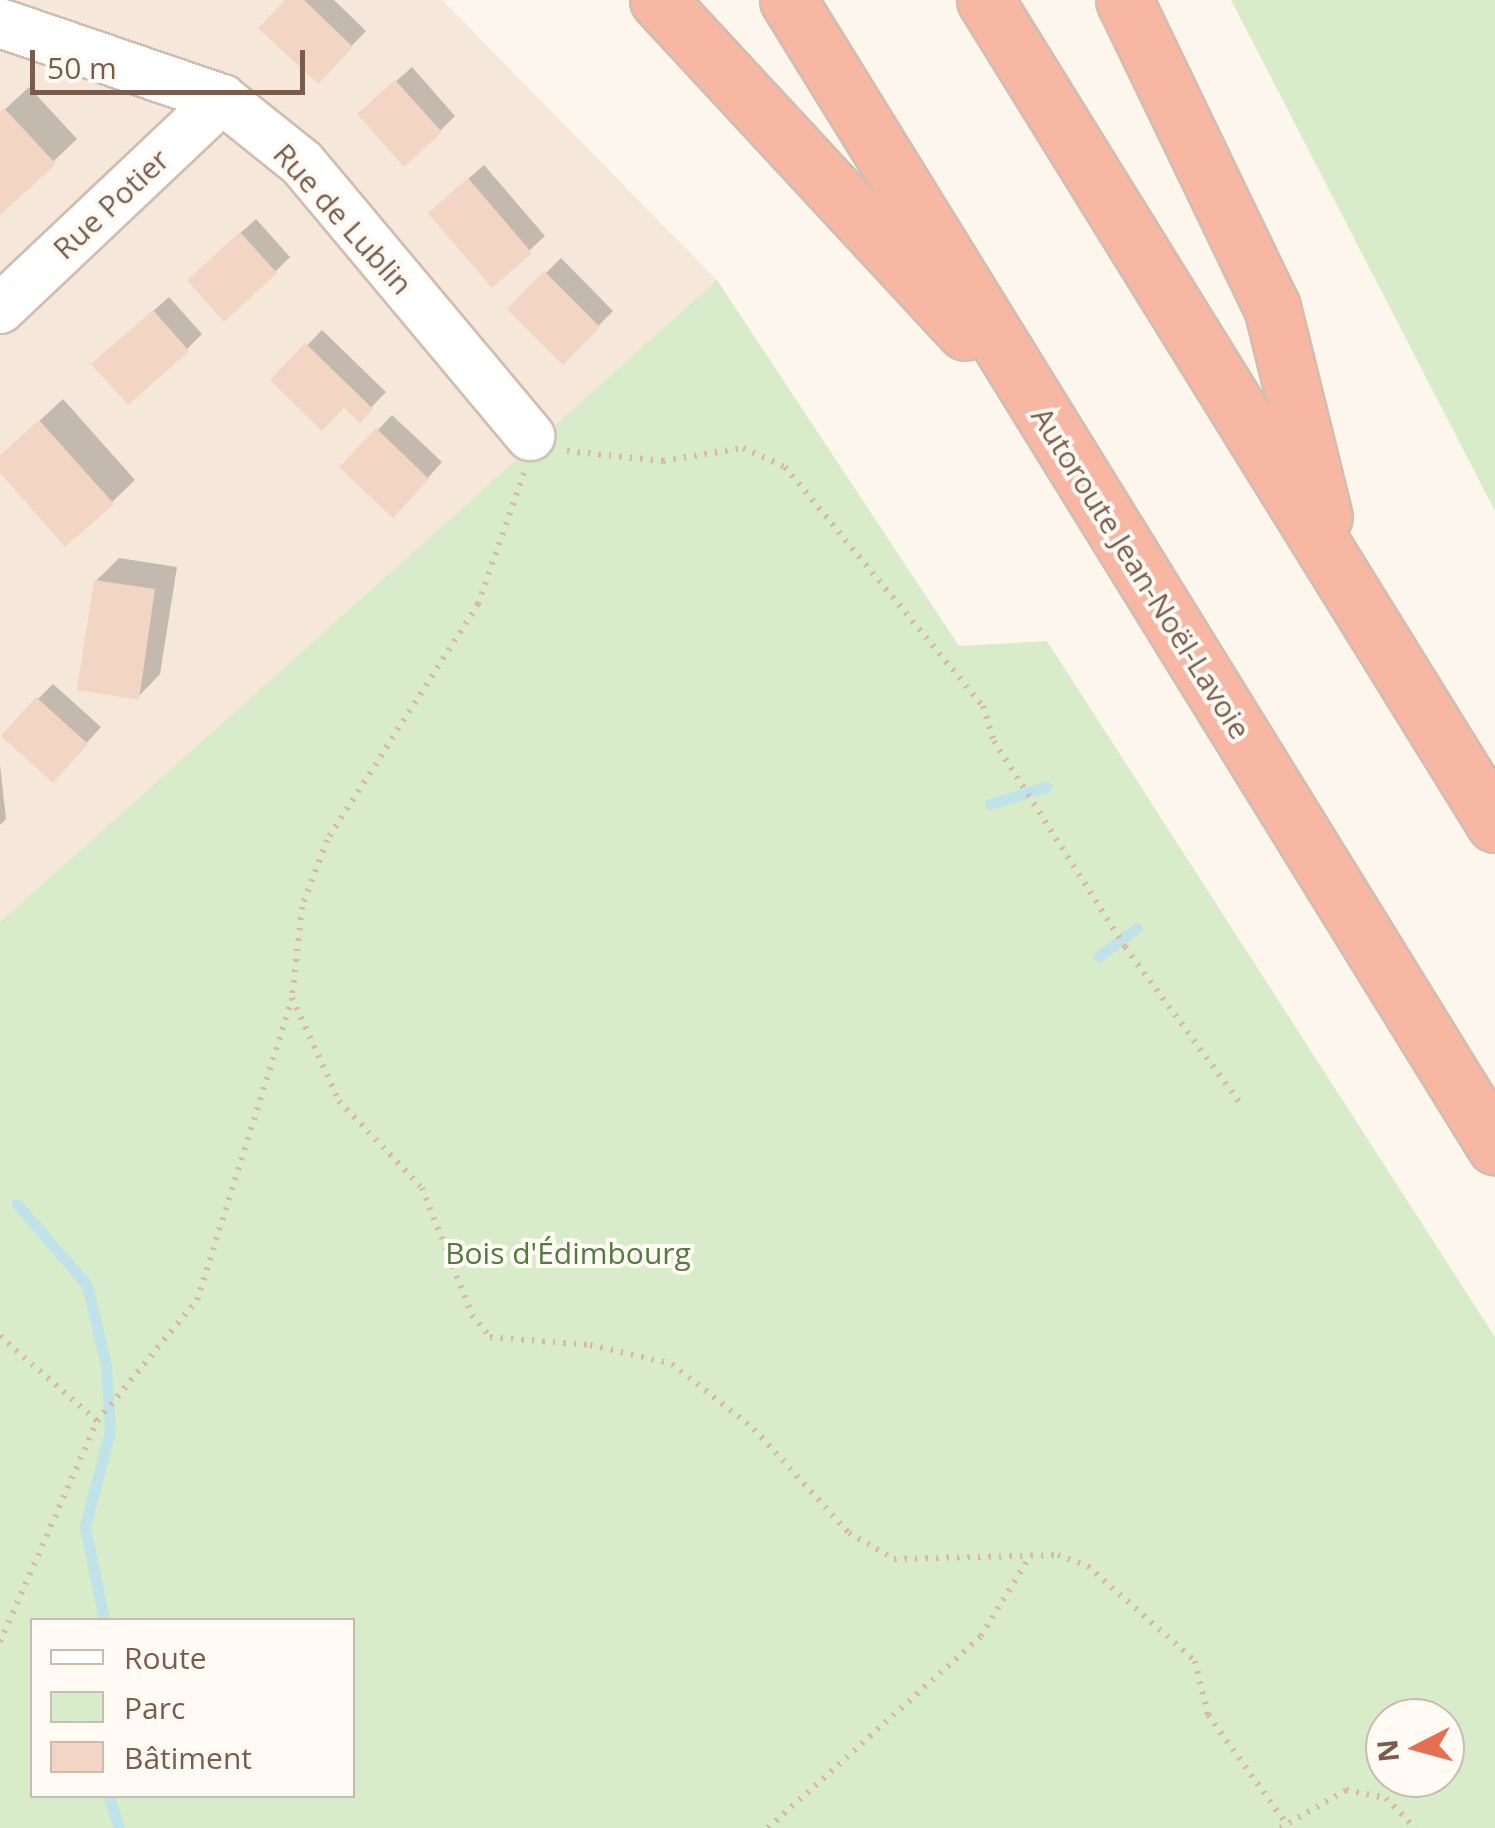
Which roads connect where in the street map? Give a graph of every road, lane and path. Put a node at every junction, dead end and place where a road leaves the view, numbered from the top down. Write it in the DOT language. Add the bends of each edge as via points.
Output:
graph roads {
  1 [pos="658,0"];
  2 [pos="788,0"];
  3 [pos="985,0"];
  4 [pos="1124,0"];
  5 [pos="0,22"];
  6 [pos="222,99"];
  7 [pos="0,309"];
  8 [pos="1040,410"];
  9 [pos="530,436"];
  10 [pos="1337,568"];
  11 [pos="1495,824"];
  12 [pos="292,998"];
  13 [pos="1243,1106"];
  14 [pos="1495,1146"];
  15 [pos="0,1336"];
  16 [pos="97,1421"];
  17 [pos="1028,1560"];
  18 [pos="0,1642"];
  19 [pos="1283,1825"];
  20 [pos="768,1828"];
  21 [pos="1414,1828"];
  1 -- 8 [label="highway"];
  2 -- 8 [label="highway, Autoroute Jean-Noël-Lavoie"];
  3 -- 10 [label="highway"];
  4 -- 10 [label="highway" via="1272,307"];
  5 -- 6 [label="street, Rue de Lublin"];
  6 -- 7 [label="street, Rue Potier"];
  6 -- 9 [label="street, Rue de Lublin" via="302,163"];
  8 -- 14 [label="highway, Autoroute Jean-Noël-Lavoie"];
  9 -- 12 [label="path" via="517,509 478,604 313,872 292,944"];
  9 -- 13 [label="path" via="593,460 743,448 785,467 982,706 994,741 1125,947"];
  10 -- 11 [label="highway"];
  12 -- 16 [label="path" via="197,1300"];
  12 -- 17 [label="path" via="351,1121 422,1188 472,1315 490,1337 590,1345 672,1364 754,1428 849,1532 894,1559"];
  15 -- 16 [label="path"];
  16 -- 18 [label="path"];
  17 -- 19 [label="path" via="1058,1556 1088,1566 1196,1661 1218,1732"];
  17 -- 20 [label="path" via="981,1636"];
  19 -- 21 [label="path" via="1326,1798 1363,1790 1386,1798"];
}
